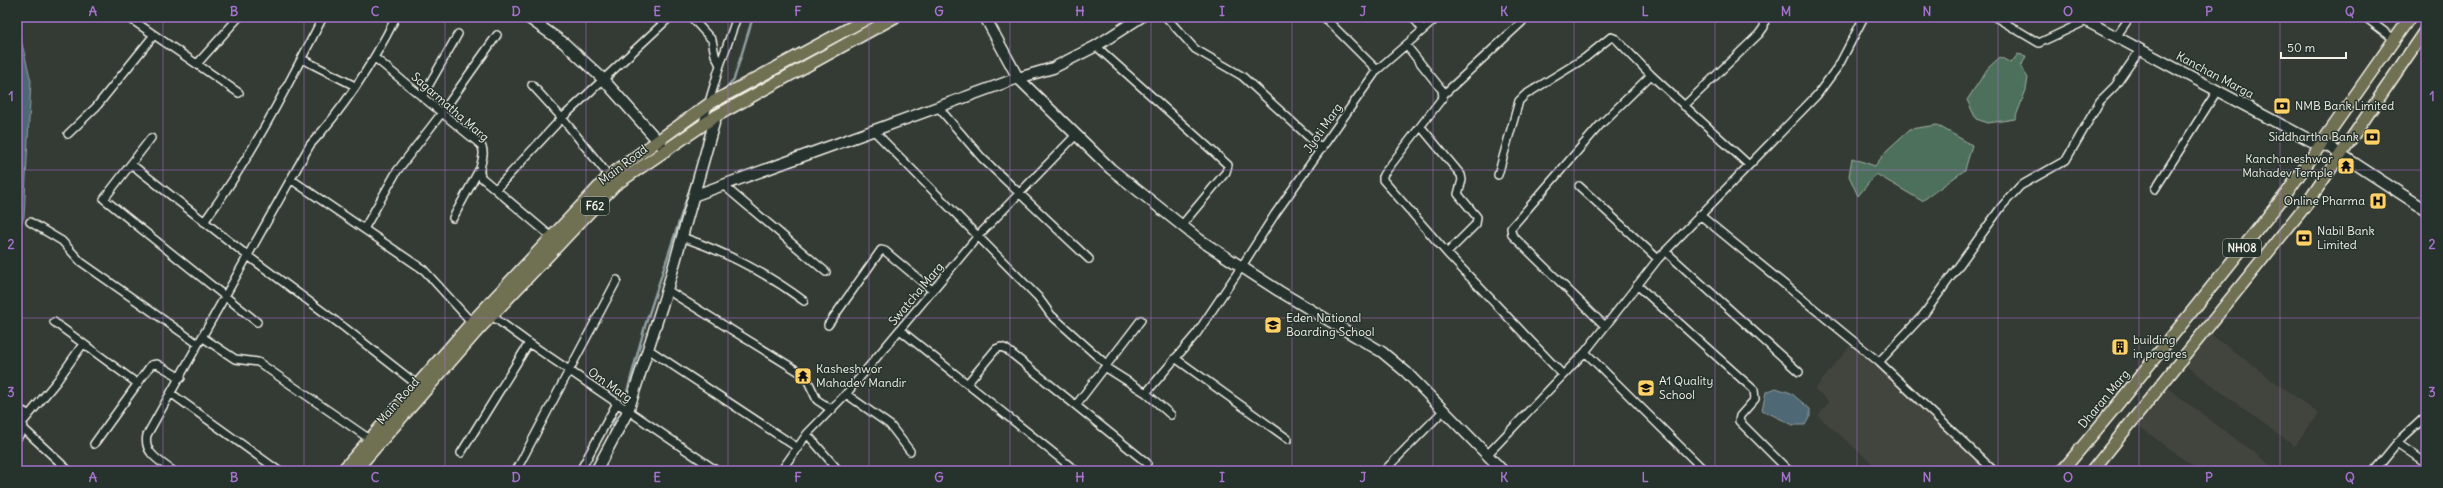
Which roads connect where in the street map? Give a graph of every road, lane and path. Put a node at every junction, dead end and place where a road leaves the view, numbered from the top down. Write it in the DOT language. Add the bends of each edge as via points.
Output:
graph roads {
  1 [pos="128,17"];
  2 [pos="239,17"];
  3 [pos="323,17"];
  4 [pos="396,17"];
  5 [pos="526,17"];
  6 [pos="670,17"];
  7 [pos="691,17"];
  8 [pos="736,17"];
  9 [pos="870,17"];
  10 [pos="896,17"];
  11 [pos="985,17"];
  12 [pos="1140,17"];
  13 [pos="1166,17"];
  14 [pos="1324,17"];
  15 [pos="1413,17"];
  16 [pos="1438,17"];
  17 [pos="1764,17"];
  18 [pos="1864,17"];
  19 [pos="1995,17"];
  20 [pos="2130,17"];
  21 [pos="2365,17"];
  22 [pos="2410,17"];
  23 [pos="2083,19"];
  24 [pos="1522,22"];
  25 [pos="2426,29"];
  26 [pos="1424,30"];
  27 [pos="458,34"];
  28 [pos="154,35"];
  29 [pos="497,35"];
  30 [pos="2116,37"];
  31 [pos="2394,39"];
  32 [pos="1406,44"];
  33 [pos="1096,46"];
  34 [pos="2140,50"];
  35 [pos="375,58"];
  36 [pos="302,59"];
  37 [pos="197,64"];
  38 [pos="720,65"];
  39 [pos="1377,70"];
  40 [pos="1651,75"];
  41 [pos="1018,78"];
  42 [pos="603,79"];
  43 [pos="532,85"];
  44 [pos="355,86"];
  45 [pos="2217,91"];
  46 [pos="239,94"];
  47 [pos="1443,95"];
  48 [pos="422,97"];
  49 [pos="709,104"];
  50 [pos="1684,106"];
  51 [pos="938,107"];
  52 [pos="441,114"];
  53 [pos="716,116"];
  54 [pos="562,118"];
  55 [pos="702,126"];
  56 [pos="1421,127"];
  57 [pos="873,130"];
  58 [pos="68,134"];
  59 [pos="1075,136"];
  60 [pos="151,138"];
  61 [pos="663,146"];
  62 [pos="2319,146"];
  63 [pos="1322,149"];
  64 [pos="2340,153"];
  65 [pos="131,164"];
  66 [pos="1749,165"];
  67 [pos="480,170"];
  68 [pos="1498,175"];
  69 [pos="609,176"];
  70 [pos="292,180"];
  71 [pos="723,185"];
  72 [pos="1579,186"];
  73 [pos="496,189"];
  74 [pos="2155,189"];
  75 [pos="1019,194"];
  76 [pos="693,196"];
  77 [pos="2426,210"];
  78 [pos="1700,215"];
  79 [pos="453,218"];
  80 [pos="30,222"];
  81 [pos="204,222"];
  82 [pos="1181,226"];
  83 [pos="364,229"];
  84 [pos="978,236"];
  85 [pos="682,237"];
  86 [pos="556,241"];
  87 [pos="1665,251"];
  88 [pos="1447,253"];
  89 [pos="248,256"];
  90 [pos="1658,258"];
  91 [pos="1089,259"];
  92 [pos="1242,266"];
  93 [pos="826,272"];
  94 [pos="617,280"];
  95 [pos="1637,285"];
  96 [pos="667,290"];
  97 [pos="933,291"];
  98 [pos="224,296"];
  99 [pos="804,301"];
  100 [pos="492,316"];
  101 [pos="1141,320"];
  102 [pos="54,322"];
  103 [pos="257,322"];
  104 [pos="828,325"];
  105 [pos="475,326"];
  106 [pos="1605,326"];
  107 [pos="900,330"];
  108 [pos="202,336"];
  109 [pos="529,343"];
  110 [pos="82,344"];
  111 [pos="198,344"];
  112 [pos="648,349"];
  113 [pos="1585,352"];
  114 [pos="1175,358"];
  115 [pos="1880,362"];
  116 [pos="1106,366"];
  117 [pos="570,370"];
  118 [pos="1799,372"];
  119 [pos="1563,375"];
  120 [pos="181,378"];
  121 [pos="138,384"];
  122 [pos="967,384"];
  123 [pos="421,388"];
  124 [pos="1146,393"];
  125 [pos="172,394"];
  126 [pos="846,394"];
  127 [pos="617,403"];
  128 [pos="1076,405"];
  129 [pos="17,408"];
  130 [pos="832,410"];
  131 [pos="628,411"];
  132 [pos="1443,411"];
  133 [pos="28,414"];
  134 [pos="1171,415"];
  135 [pos="2426,416"];
  136 [pos="24,428"];
  137 [pos="807,434"];
  138 [pos="17,438"];
  139 [pos="1288,439"];
  140 [pos="371,440"];
  141 [pos="94,444"];
  142 [pos="2397,444"];
  143 [pos="798,448"];
  144 [pos="910,451"];
  145 [pos="461,453"];
  146 [pos="1488,455"];
  147 [pos="1147,463"];
  148 [pos="2426,463"];
  149 [pos="1065,468"];
  150 [pos="713,470"];
  151 [pos="2378,470"];
  152 [pos="69,471"];
  153 [pos="173,471"];
  154 [pos="279,471"];
  155 [pos="342,471"];
  156 [pos="355,471"];
  157 [pos="516,471"];
  158 [pos="580,471"];
  159 [pos="596,471"];
  160 [pos="781,471"];
  161 [pos="839,471"];
  162 [pos="1076,471"];
  163 [pos="1384,471"];
  164 [pos="1503,471"];
  165 [pos="1705,471"];
  166 [pos="1789,471"];
  167 [pos="1994,471"];
  168 [pos="2062,471"];
  169 [pos="2092,471"];
  1 -- 28 [label="street"];
  2 -- 37 [label="street"];
  3 -- 36 [label="street"];
  4 -- 35 [label="street"];
  5 -- 42 [label="street" via="564,43"];
  6 -- 42 [label="street"];
  7 -- 38 [label="street" via="712,40"];
  8 -- 38 [label="street"];
  9 -- 49 [label="main road, Main Road / F62"];
  10 -- 53 [label="main road, Main Road / F62"];
  11 -- 41 [label="street"];
  12 -- 33 [label="street"];
  13 -- 63 [label="street" via="1195,49 1242,76"];
  14 -- 39 [label="street"];
  15 -- 26 [label="street"];
  16 -- 26 [label="street, Jyoti Marg"];
  17 -- 50 [label="street" via="1764,27 1759,34"];
  18 -- 66 [label="street" via="1839,65 1817,95"];
  19 -- 23 [label="street" via="2039,43"];
  20 -- 30 [label="street"];
  21 -- 31 [label="street"];
  22 -- 31 [label="main road, Dharan Marg / NH08"];
  23 -- 30 [label="street, Kanchan Marga"];
  24 -- 47 [label="street"];
  25 -- 64 [label="main road, NH08"];
  26 -- 32 [label="street, Jyoti Marg"];
  27 -- 48 [label="street"];
  28 -- 37 [label="street"];
  28 -- 58 [label="street" via="96,107"];
  29 -- 52 [label="street"];
  30 -- 34 [label="street, Kanchan Marga"];
  31 -- 62 [label="main road, Dharan Marg / NH08"];
  32 -- 39 [label="street, Jyoti Marg"];
  32 -- 47 [label="street" via="1442,90"];
  33 -- 41 [label="street" via="1053,68"];
  33 -- 82 [label="street" via="1228,165 1226,172"];
  34 -- 45 [label="street, Kanchan Marga"];
  34 -- 115 [label="street" via="2115,86 2100,101 2066,160 2020,186 2002,206 1924,314"];
  35 -- 44 [label="street"];
  35 -- 48 [label="street, Sagarmatha Marg"];
  36 -- 44 [label="street"];
  36 -- 81 [label="street" via="223,196"];
  37 -- 46 [label="street"];
  38 -- 49 [label="street"];
  39 -- 63 [label="street, Jyoti Marg"];
  40 -- 50 [label="street"];
  40 -- 68 [label="street" via="1616,39 1608,38 1586,58 1519,101"];
  40 -- 106 [label="street" via="1600,125 1511,228 1512,235"];
  41 -- 51 [label="street"];
  41 -- 59 [label="street"];
  42 -- 54 [label="street"];
  42 -- 61 [label="street"];
  43 -- 54 [label="street"];
  44 -- 70 [label="street" via="324,130 310,145"];
  45 -- 62 [label="street, Kanchan Marga"];
  45 -- 74 [label="street"];
  47 -- 56 [label="street" via="1439,105"];
  48 -- 52 [label="street, Sagarmatha Marg"];
  49 -- 55 [label="street"];
  49 -- 61 [label="main road, Main Road / F62"];
  50 -- 66 [label="street"];
  51 -- 57 [label="street"];
  51 -- 75 [label="street" via="982,158"];
  52 -- 67 [label="street, Sagarmatha Marg" via="481,145 484,155"];
  52 -- 83 [label="street" via="397,171"];
  53 -- 55 [label="main road, Main Road / F62"];
  53 -- 76 [label="street"];
  54 -- 69 [label="street"];
  54 -- 73 [label="street"];
  55 -- 61 [label="main road, Main Road / F62"];
  56 -- 88 [label="street" via="1461,175 1458,194 1477,217 1476,224"];
  56 -- 88 [label="street" via="1382,179"];
  57 -- 71 [label="street"];
  57 -- 84 [label="street"];
  59 -- 75 [label="street, Swatcha Marg"];
  59 -- 82 [label="street"];
  60 -- 65 [label="street"];
  61 -- 69 [label="main road, Main Road / F62"];
  61 -- 86 [label="main road, Main Road / F62" via="615,185"];
  62 -- 64 [label="street, Kanchan Marga" via="2328,146"];
  62 -- 168 [label="main road, Dharan Marg / NH08" via="2286,194"];
  63 -- 92 [label="street, Jyoti Marg" via="1275,214"];
  64 -- 77 [label="street, Kanchan Marga"];
  64 -- 169 [label="main road, NH08" via="2306,205 2269,253"];
  65 -- 81 [label="street"];
  65 -- 98 [label="street" via="104,200"];
  66 -- 78 [label="street"];
  67 -- 73 [label="street" via="482,178"];
  67 -- 79 [label="street"];
  69 -- 86 [label="main road, Main Road / F62"];
  70 -- 83 [label="street"];
  70 -- 89 [label="street"];
  71 -- 76 [label="street"];
  71 -- 93 [label="street"];
  72 -- 90 [label="street"];
  73 -- 86 [label="street"];
  75 -- 84 [label="street, Swatcha Marg"];
  75 -- 91 [label="street"];
  76 -- 85 [label="street"];
  78 -- 87 [label="street"];
  78 -- 115 [label="street"];
  80 -- 111 [label="street" via="62,241 81,262"];
  81 -- 89 [label="street"];
  82 -- 92 [label="street"];
  83 -- 105 [label="street" via="424,270"];
  84 -- 97 [label="street, Swatcha Marg"];
  84 -- 116 [label="street" via="1038,296 1051,315"];
  85 -- 96 [label="street"];
  85 -- 99 [label="street" via="715,249 791,291"];
  86 -- 100 [label="main road, Main Road / F62"];
  86 -- 105 [label="main road, Main Road / F62"];
  87 -- 90 [label="street"];
  87 -- 118 [label="street"];
  88 -- 119 [label="street"];
  89 -- 98 [label="street"];
  89 -- 123 [label="street"];
  90 -- 95 [label="street"];
  92 -- 114 [label="street, Jyoti Marg" via="1197,333"];
  92 -- 132 [label="street" via="1382,352 1406,372"];
  94 -- 117 [label="street"];
  95 -- 106 [label="street"];
  95 -- 166 [label="street" via="1754,390 1755,399 1740,416 1739,421"];
  96 -- 112 [label="street"];
  96 -- 130 [label="street" via="801,373 807,379 817,400"];
  97 -- 104 [label="street" via="886,251 881,250"];
  97 -- 107 [label="street, Swatcha Marg"];
  98 -- 103 [label="street"];
  98 -- 108 [label="street"];
  100 -- 105 [label="main road, Main Road / F62"];
  100 -- 109 [label="street, Om Marg"];
  101 -- 116 [label="street"];
  102 -- 110 [label="street"];
  105 -- 123 [label="main road, Main Road / F62"];
  106 -- 113 [label="street"];
  107 -- 122 [label="street"];
  107 -- 126 [label="street, Swatcha Marg"];
  108 -- 111 [label="street"];
  108 -- 140 [label="street" via="239,361 258,362"];
  109 -- 117 [label="street, Om Marg"];
  109 -- 145 [label="street"];
  110 -- 121 [label="street"];
  110 -- 133 [label="street" via="57,381"];
  111 -- 120 [label="street"];
  112 -- 131 [label="street"];
  112 -- 143 [label="street"];
  113 -- 119 [label="street"];
  113 -- 165 [label="street"];
  114 -- 124 [label="street, Jyoti Marg"];
  114 -- 139 [label="street"];
  115 -- 167 [label="street"];
  116 -- 124 [label="street"];
  116 -- 128 [label="street"];
  117 -- 127 [label="street, Om Marg"];
  117 -- 157 [label="street"];
  119 -- 146 [label="street"];
  120 -- 121 [label="street" via="155,364 151,365"];
  120 -- 125 [label="street"];
  121 -- 141 [label="street"];
  122 -- 128 [label="street" via="996,349 1004,348"];
  122 -- 149 [label="street"];
  123 -- 140 [label="main road, Main Road / F62"];
  123 -- 156 [label="main road, Main Road / F62"];
  124 -- 134 [label="street"];
  125 -- 153 [label="street" via="145,444 148,451"];
  125 -- 154 [label="street"];
  126 -- 130 [label="street, Swatcha Marg"];
  126 -- 144 [label="street" via="890,425"];
  127 -- 131 [label="street, Om Marg"];
  127 -- 158 [label="street"];
  128 -- 147 [label="street"];
  129 -- 133 [label="street"];
  130 -- 137 [label="street, Swatcha Marg"];
  131 -- 150 [label="street, Om Marg"];
  131 -- 159 [label="street"];
  132 -- 146 [label="street"];
  132 -- 163 [label="street"];
  133 -- 136 [label="street" via="23,422"];
  135 -- 142 [label="street"];
  136 -- 138 [label="street"];
  136 -- 152 [label="street"];
  137 -- 143 [label="street, Swatcha Marg"];
  137 -- 161 [label="street"];
  140 -- 155 [label="main road, Main Road / F62"];
  142 -- 148 [label="street"];
  142 -- 151 [label="street"];
  143 -- 160 [label="street, Swatcha Marg"];
  146 -- 164 [label="street"];
  149 -- 162 [label="street"];
}
